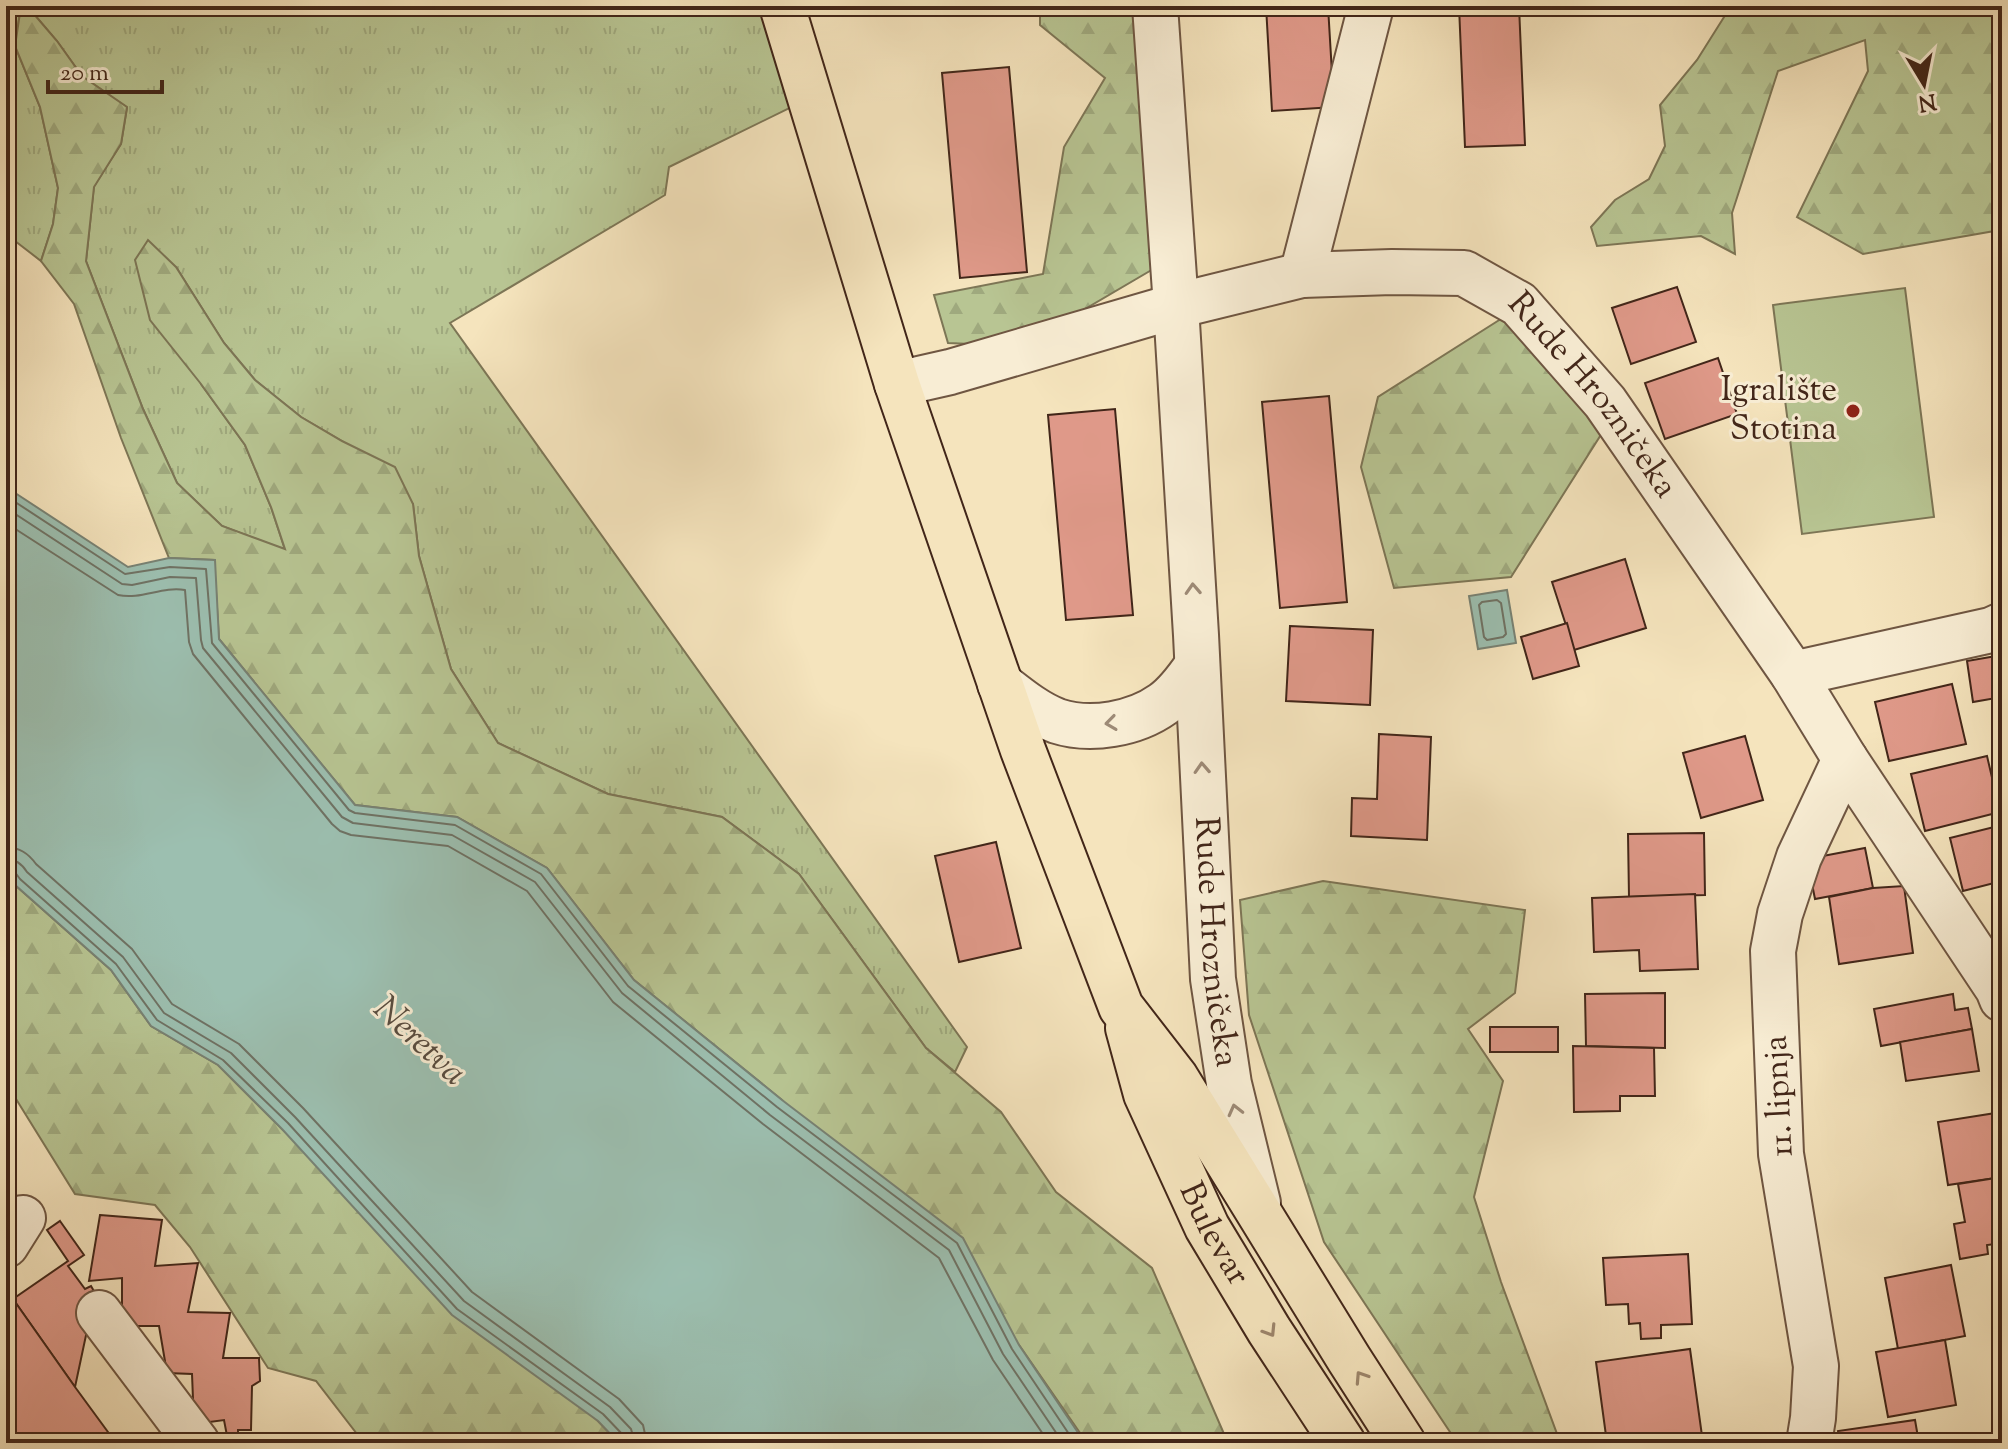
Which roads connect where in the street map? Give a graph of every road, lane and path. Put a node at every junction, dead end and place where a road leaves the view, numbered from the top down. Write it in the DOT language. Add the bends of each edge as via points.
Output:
graph roads {
  1 [pos="782,6"];
  2 [pos="1155,6"];
  3 [pos="1371,6"];
  4 [pos="1302,275"];
  5 [pos="1176,306"];
  6 [pos="897,384"];
  7 [pos="2002,625"];
  8 [pos="1196,667"];
  9 [pos="1793,674"];
  10 [pos="1000,684"];
  11 [pos="1845,759"];
  12 [pos="2002,999"];
  13 [pos="1121,1007"];
  14 [pos="1260,1213"];
  15 [pos="99,1313"];
  16 [pos="197,1443"];
  17 [pos="1343,1443"];
  18 [pos="1403,1443"];
  19 [pos="1809,1443"];
  1 -- 6 [label="main road"];
  2 -- 5 [label="street, Rude Hrozničeka"];
  3 -- 4 [label="street"];
  4 -- 5 [label="street, Rude Hrozničeka"];
  4 -- 9 [label="street, Rude Hrozničeka" via="1464,273 1519,304 1605,402"];
  5 -- 6 [label="street, Rude Hrozničeka"];
  8 -- 5 [label="street, Rude Hrozničeka, one-way"];
  6 -- 10 [label="main road"];
  7 -- 9 [label="street"];
  8 -- 10 [label="street, one-way" via="1166,703 1119,723 1092,726 1059,721"];
  14 -- 8 [label="street, Rude Hrozničeka, one-way" via="1229,1084 1213,979"];
  9 -- 11 [label="street"];
  10 -- 13 [label="main road"];
  11 -- 12 [label="street"];
  11 -- 19 [label="street, 11. lipnja" via="1799,857 1773,951 1781,1154 1816,1366"];
  13 -- 14 [label="main road" via="1176,1078"];
  13 -- 17 [label="main road, Bulevar, one-way" via="1146,1094 1207,1227"];
  18 -- 14 [label="main road, one-way"];
  15 -- 16 [label="street"];
}
